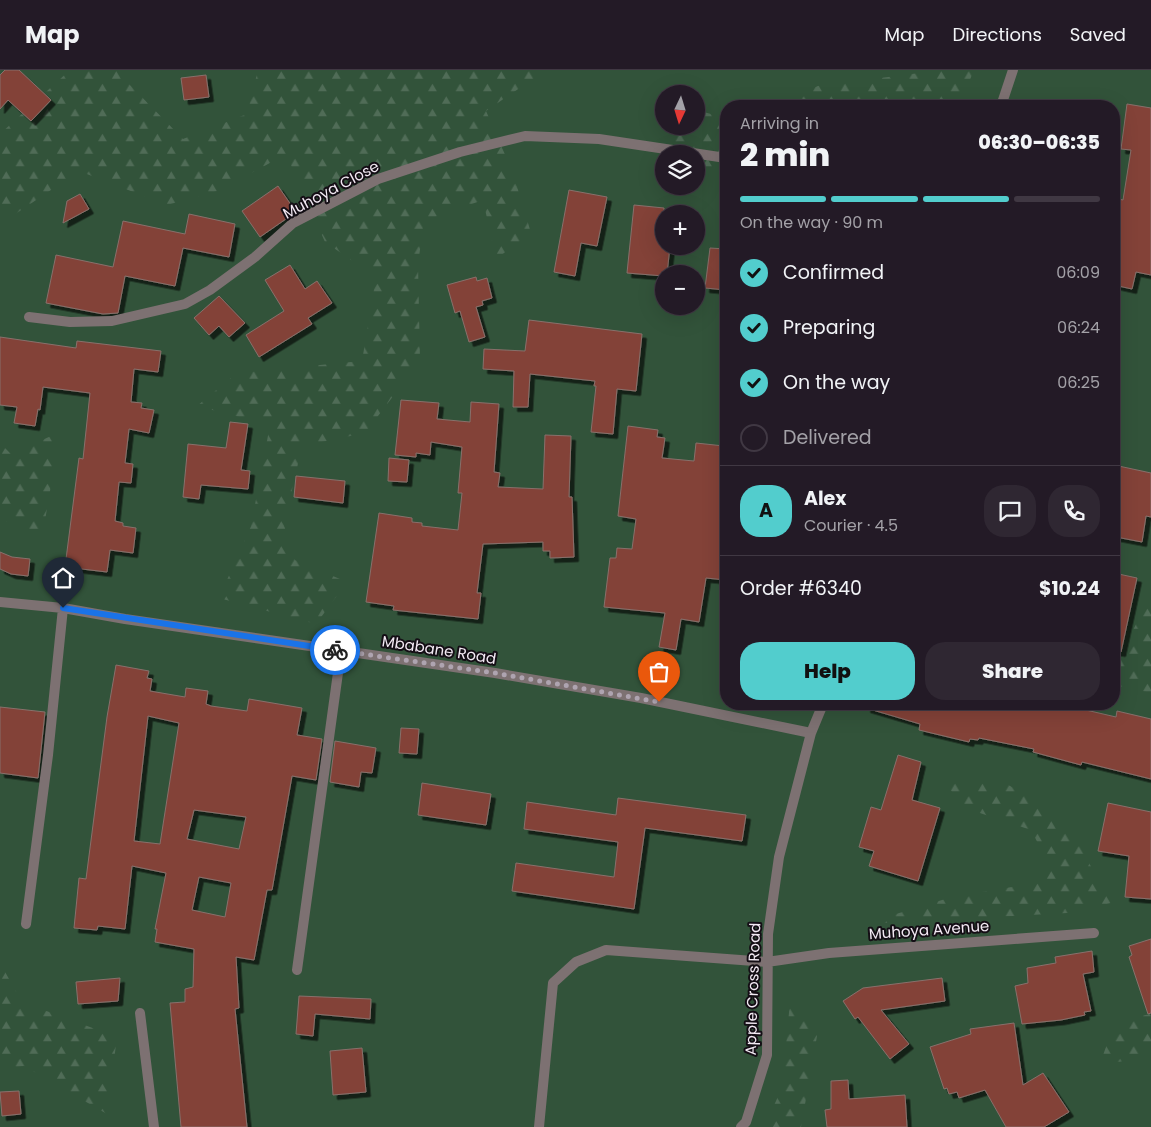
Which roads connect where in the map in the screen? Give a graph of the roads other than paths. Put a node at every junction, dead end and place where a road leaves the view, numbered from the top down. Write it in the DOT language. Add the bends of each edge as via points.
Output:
graph roads {
  1 [pos="1013,70"];
  2 [pos="1003,100"];
  3 [pos="720,157"];
  4 [pos="29,317"];
  5 [pos="0,602"];
  6 [pos="63,608"];
  7 [pos="341,651"];
  8 [pos="820,710"];
  9 [pos="811,732"];
  10 [pos="26,924"];
  11 [pos="1094,933"];
  12 [pos="767,962"];
  13 [pos="297,970"];
  14 [pos="140,1013"];
  15 [pos="154,1127"];
  16 [pos="539,1127"];
  17 [pos="741,1127"];
  1 -- 2 [label="street"];
  3 -- 4 [label="street, Muhoya Close" via="599,139 525,136 460,152 378,179 293,223 255,257 210,290 184,304 112,321 70,322"];
  5 -- 6 [label="street, Mbabane Road"];
  6 -- 7 [label="street, Mbabane Road"];
  6 -- 10 [label="street"];
  7 -- 9 [label="street, Mbabane Road" via="641,698"];
  7 -- 13 [label="street"];
  8 -- 9 [label="street"];
  9 -- 12 [label="street, Apple Cross Road" via="779,858"];
  11 -- 12 [label="street, Muhoya Avenue" via="829,953"];
  12 -- 16 [label="street, Muhoya Avenue" via="606,950 576,962 553,984"];
  12 -- 17 [label="street, Apple Cross Road" via="767,1055 746,1122"];
  14 -- 15 [label="street"];
}
